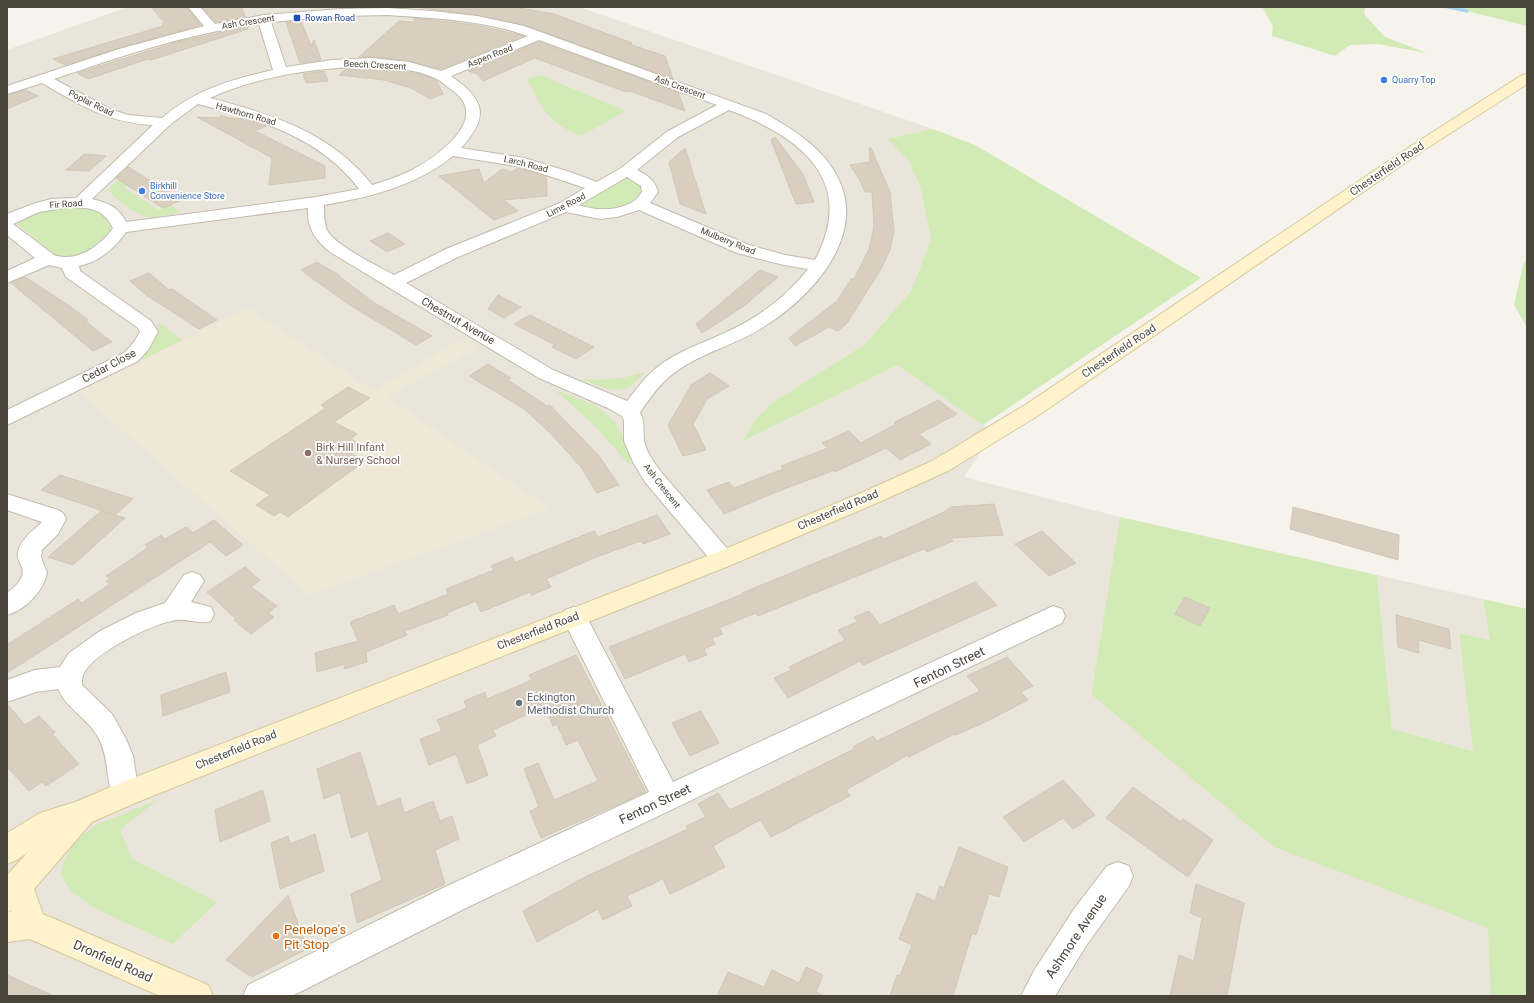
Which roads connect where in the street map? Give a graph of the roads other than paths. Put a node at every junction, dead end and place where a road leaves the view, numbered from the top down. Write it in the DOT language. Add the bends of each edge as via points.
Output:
graph roads {
  1 [pos="194,7"];
  2 [pos="264,19"];
  3 [pos="212,28"];
  4 [pos="539,36"];
  5 [pos="280,70"];
  6 [pos="440,76"];
  7 [pos="44,78"];
  8 [pos="1527,78"];
  9 [pos="7,90"];
  10 [pos="196,100"];
  11 [pos="728,105"];
  12 [pos="165,122"];
  13 [pos="451,151"];
  14 [pos="626,171"];
  15 [pos="598,188"];
  16 [pos="369,191"];
  17 [pos="80,202"];
  18 [pos="316,202"];
  19 [pos="640,205"];
  20 [pos="566,206"];
  21 [pos="8,227"];
  22 [pos="121,228"];
  23 [pos="48,259"];
  24 [pos="69,263"];
  25 [pos="820,266"];
  26 [pos="7,278"];
  27 [pos="392,283"];
  28 [pos="630,412"];
  29 [pos="7,418"];
  30 [pos="7,502"];
  31 [pos="723,559"];
  32 [pos="192,581"];
  33 [pos="7,606"];
  34 [pos="174,610"];
  35 [pos="202,614"];
  36 [pos="1053,616"];
  37 [pos="574,617"];
  38 [pos="68,677"];
  39 [pos="7,691"];
  40 [pos="125,794"];
  41 [pos="667,799"];
  42 [pos="82,813"];
  43 [pos="7,850"];
  44 [pos="1118,876"];
  45 [pos="8,894"];
  46 [pos="19,926"];
  47 [pos="196,996"];
  48 [pos="259,996"];
  49 [pos="1037,996"];
  1 -- 3 [label="street"];
  2 -- 3 [label="street, Ash Crescent"];
  2 -- 4 [label="street, Ash Crescent" via="332,12 407,11 480,19"];
  2 -- 5 [label="street"];
  3 -- 7 [label="street, Ash Crescent" via="143,45"];
  4 -- 6 [label="street, Aspen Road"];
  4 -- 11 [label="street, Ash Crescent"];
  5 -- 6 [label="street, Beech Crescent" via="326,63 371,63 408,66"];
  5 -- 10 [label="street, Beech Crescent" via="236,82"];
  6 -- 13 [label="street, Beech Crescent" via="463,90 474,113 468,132"];
  7 -- 9 [label="street, Ash Crescent"];
  7 -- 12 [label="street, Poplar Road" via="116,116"];
  8 -- 31 [label="main road, Chesterfield Road" via="1418,147 1039,405 940,466"];
  10 -- 12 [label="street, Beech Crescent"];
  10 -- 16 [label="street, Hawthorn Road" via="251,113 296,131 319,144 348,166"];
  11 -- 14 [label="street, Lime Road" via="673,134"];
  11 -- 25 [label="street, Ash Crescent" via="761,117 786,132 810,151 831,179 837,194 837,228"];
  12 -- 17 [label="street, Beech Crescent"];
  13 -- 15 [label="street, Larch Road" via="524,163"];
  13 -- 16 [label="street, Beech Crescent" via="413,175"];
  14 -- 15 [label="street, Lime Road"];
  14 -- 19 [label="street" via="639,175 650,187 650,193"];
  15 -- 20 [label="street, Lime Road"];
  16 -- 18 [label="street, Beech Crescent"];
  17 -- 21 [label="street, Fir Road" via="31,209 17,214"];
  17 -- 22 [label="street, Fir Road" via="111,210 118,216"];
  18 -- 22 [label="street, Beech Crescent"];
  18 -- 27 [label="street, Chestnut Avenue" via="315,220 324,240"];
  19 -- 20 [label="street" via="605,214 583,212"];
  19 -- 25 [label="street, Mulberry Road" via="743,249"];
  20 -- 27 [label="street, Lime Road" via="452,253"];
  21 -- 23 [label="street, Fir Road"];
  22 -- 24 [label="street, Fir Road" via="100,251 89,258"];
  23 -- 24 [label="street, Fir Road"];
  23 -- 26 [label="street"];
  24 -- 29 [label="street, Cedar Close" via="72,273 145,325 148,332 146,340 141,349 131,357"];
  25 -- 28 [label="street, Ash Crescent" via="792,298 777,310 740,333 683,359 663,372"];
  27 -- 28 [label="street, Chestnut Avenue" via="546,374 615,403"];
  28 -- 31 [label="street, Ash Crescent" via="634,421 634,441 641,459 653,477"];
  30 -- 33 [label="street" via="55,519 53,526 34,542 30,550 29,558 35,569 34,577 28,587"];
  31 -- 37 [label="main road, Chesterfield Road"];
  32 -- 34 [label="street"];
  34 -- 35 [label="street"];
  34 -- 38 [label="street" via="143,620 91,649 77,661"];
  36 -- 41 [label="street, Fenton Street"];
  37 -- 40 [label="main road, Chesterfield Road"];
  37 -- 41 [label="street"];
  38 -- 39 [label="street" via="35,682"];
  38 -- 40 [label="street" via="72,692 111,733 119,750"];
  40 -- 42 [label="main road, Chesterfield Road"];
  41 -- 48 [label="street, Fenton Street" via="364,941"];
  42 -- 43 [label="main road, Chesterfield Road" via="50,822"];
  42 -- 45 [label="main road, Chesterfield Road"];
  44 -- 49 [label="street, Ashmore Avenue" via="1087,915"];
  45 -- 46 [label="main road, Dronfield Road" via="24,900"];
  46 -- 47 [label="main road, Dronfield Road"];
}
